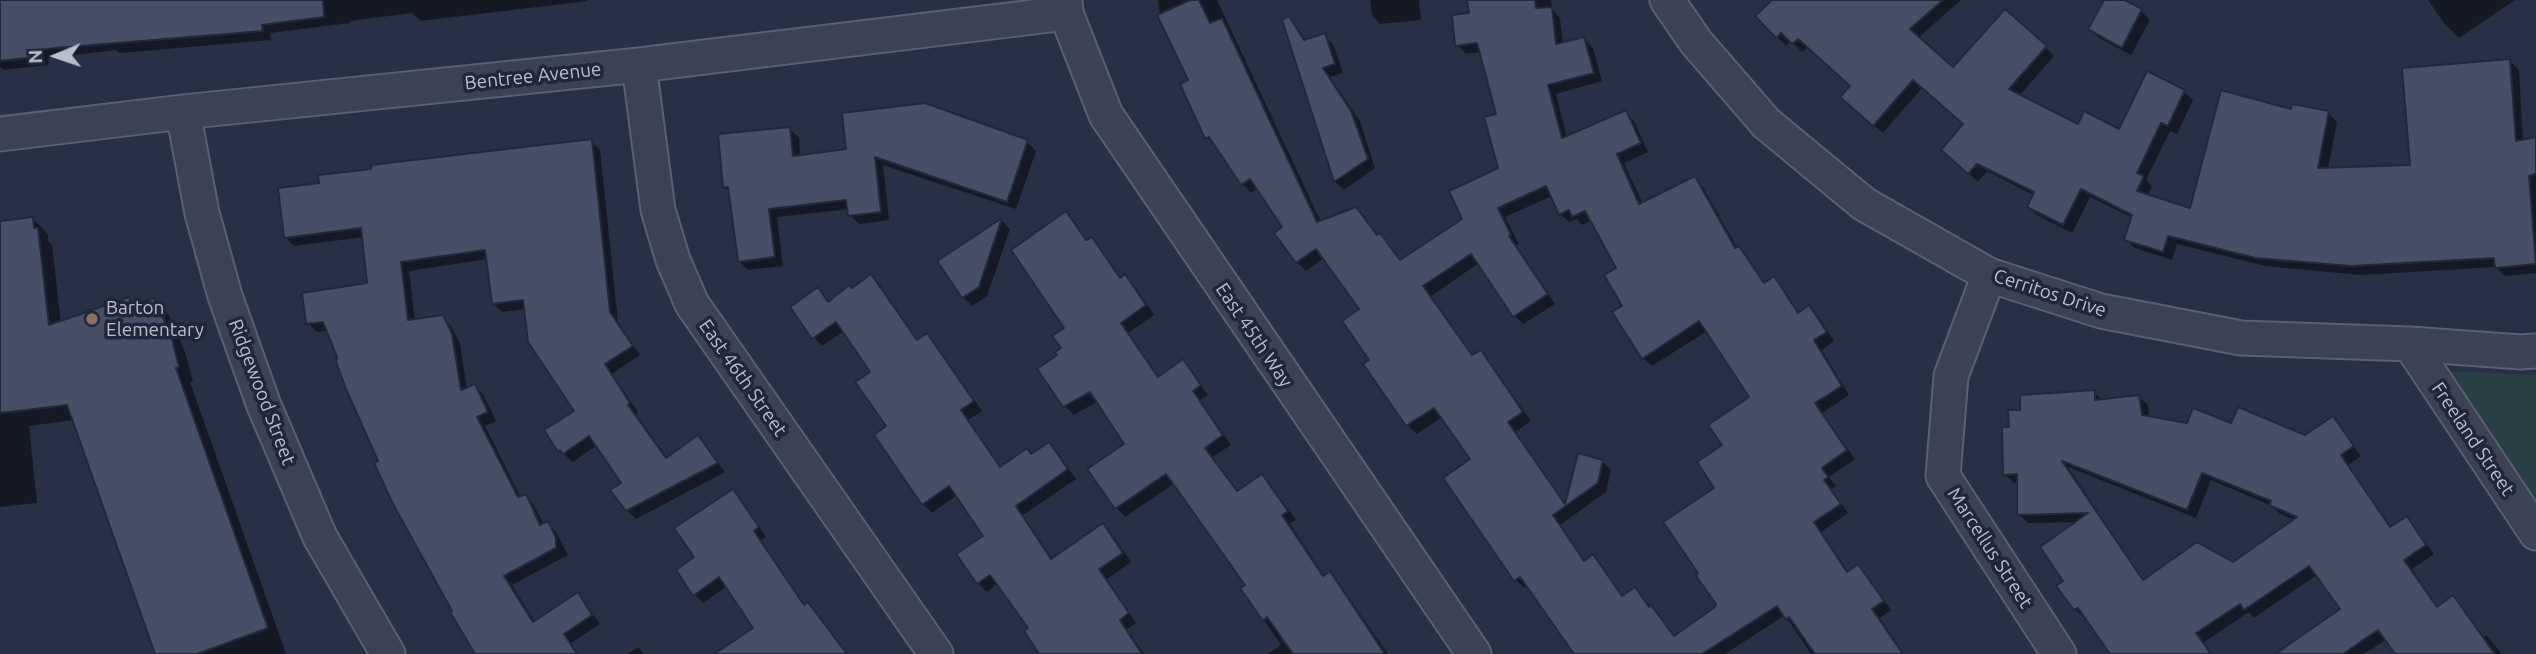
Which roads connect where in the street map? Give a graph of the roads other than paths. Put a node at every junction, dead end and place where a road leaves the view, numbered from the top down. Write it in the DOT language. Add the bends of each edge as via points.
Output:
graph roads {
  1 [pos="1667,0"];
  2 [pos="1065,7"];
  3 [pos="639,65"];
  4 [pos="183,112"];
  5 [pos="0,134"];
  6 [pos="1989,275"];
  7 [pos="2410,344"];
  8 [pos="2536,351"];
  9 [pos="2536,533"];
  10 [pos="388,654"];
  11 [pos="936,654"];
  12 [pos="1474,654"];
  13 [pos="2059,654"];
  1 -- 6 [label="street, Cerritos Drive" via="1696,42 1766,123 1864,204"];
  2 -- 3 [label="street, Bentree Avenue"];
  2 -- 12 [label="street, East 45th Way" via="1106,115"];
  3 -- 4 [label="street, Bentree Avenue"];
  3 -- 11 [label="street, East 46th Street" via="658,210 692,304"];
  4 -- 5 [label="street, Bentree Avenue"];
  4 -- 10 [label="street, Ridgewood Street" via="215,261 263,403 320,537"];
  6 -- 7 [label="street, Cerritos Drive" via="2101,311 2241,338"];
  6 -- 13 [label="street, Marcellus Street" via="1951,376 1943,476"];
  7 -- 8 [label="street, Cerritos Drive"];
  7 -- 9 [label="street, Freeland Street"];
}
